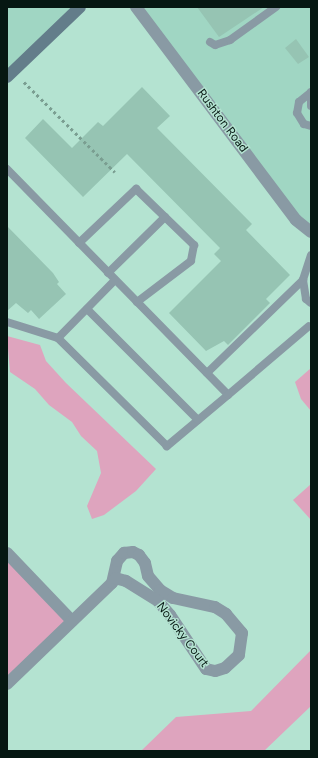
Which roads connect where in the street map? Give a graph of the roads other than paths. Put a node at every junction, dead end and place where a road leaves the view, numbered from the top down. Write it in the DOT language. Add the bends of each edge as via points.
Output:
graph roads {
  1 [pos="80,7"];
  2 [pos="136,7"];
  3 [pos="276,7"];
  4 [pos="210,42"];
  5 [pos="7,77"];
  6 [pos="311,93"];
  7 [pos="311,106"];
  8 [pos="311,126"];
  9 [pos="7,169"];
  10 [pos="165,217"];
  11 [pos="310,232"];
  12 [pos="79,243"];
  13 [pos="311,255"];
  14 [pos="108,272"];
  15 [pos="115,280"];
  16 [pos="303,280"];
  17 [pos="137,302"];
  18 [pos="311,303"];
  19 [pos="87,309"];
  20 [pos="7,322"];
  21 [pos="309,326"];
  22 [pos="58,338"];
  23 [pos="208,373"];
  24 [pos="228,395"];
  25 [pos="198,420"];
  26 [pos="7,553"];
  27 [pos="115,578"];
  28 [pos="72,622"];
  29 [pos="7,684"];
  1 -- 5 [label="main road"];
  2 -- 11 [label="street, Rushton Road" via="296,220"];
  3 -- 4 [label="lane" via="230,40 215,45"];
  6 -- 7 [label="lane"];
  6 -- 8 [label="lane" via="299,102 297,113 304,124"];
  9 -- 12 [label="lane"];
  10 -- 12 [label="lane" via="136,189"];
  10 -- 14 [label="lane"];
  10 -- 17 [label="lane" via="194,245 190,261"];
  12 -- 14 [label="lane"];
  13 -- 16 [label="lane"];
  14 -- 15 [label="lane"];
  15 -- 17 [label="lane"];
  15 -- 19 [label="lane"];
  16 -- 18 [label="lane" via="306,299"];
  16 -- 23 [label="lane"];
  17 -- 23 [label="lane"];
  19 -- 22 [label="lane"];
  19 -- 25 [label="lane"];
  20 -- 22 [label="lane"];
  21 -- 24 [label="lane"];
  22 -- 25 [label="lane" via="167,446"];
  23 -- 24 [label="lane"];
  24 -- 25 [label="lane"];
  26 -- 28 [label="street"];
  27 -- 27 [label="street, Novicky Court" via="126,581 158,602 170,615 206,669 216,671 225,668 239,655 242,633 234,622 215,607 173,598 160,590 148,576 145,563 139,555 133,552 124,553 117,561"];
  27 -- 28 [label="street"];
  28 -- 29 [label="street"];
}
